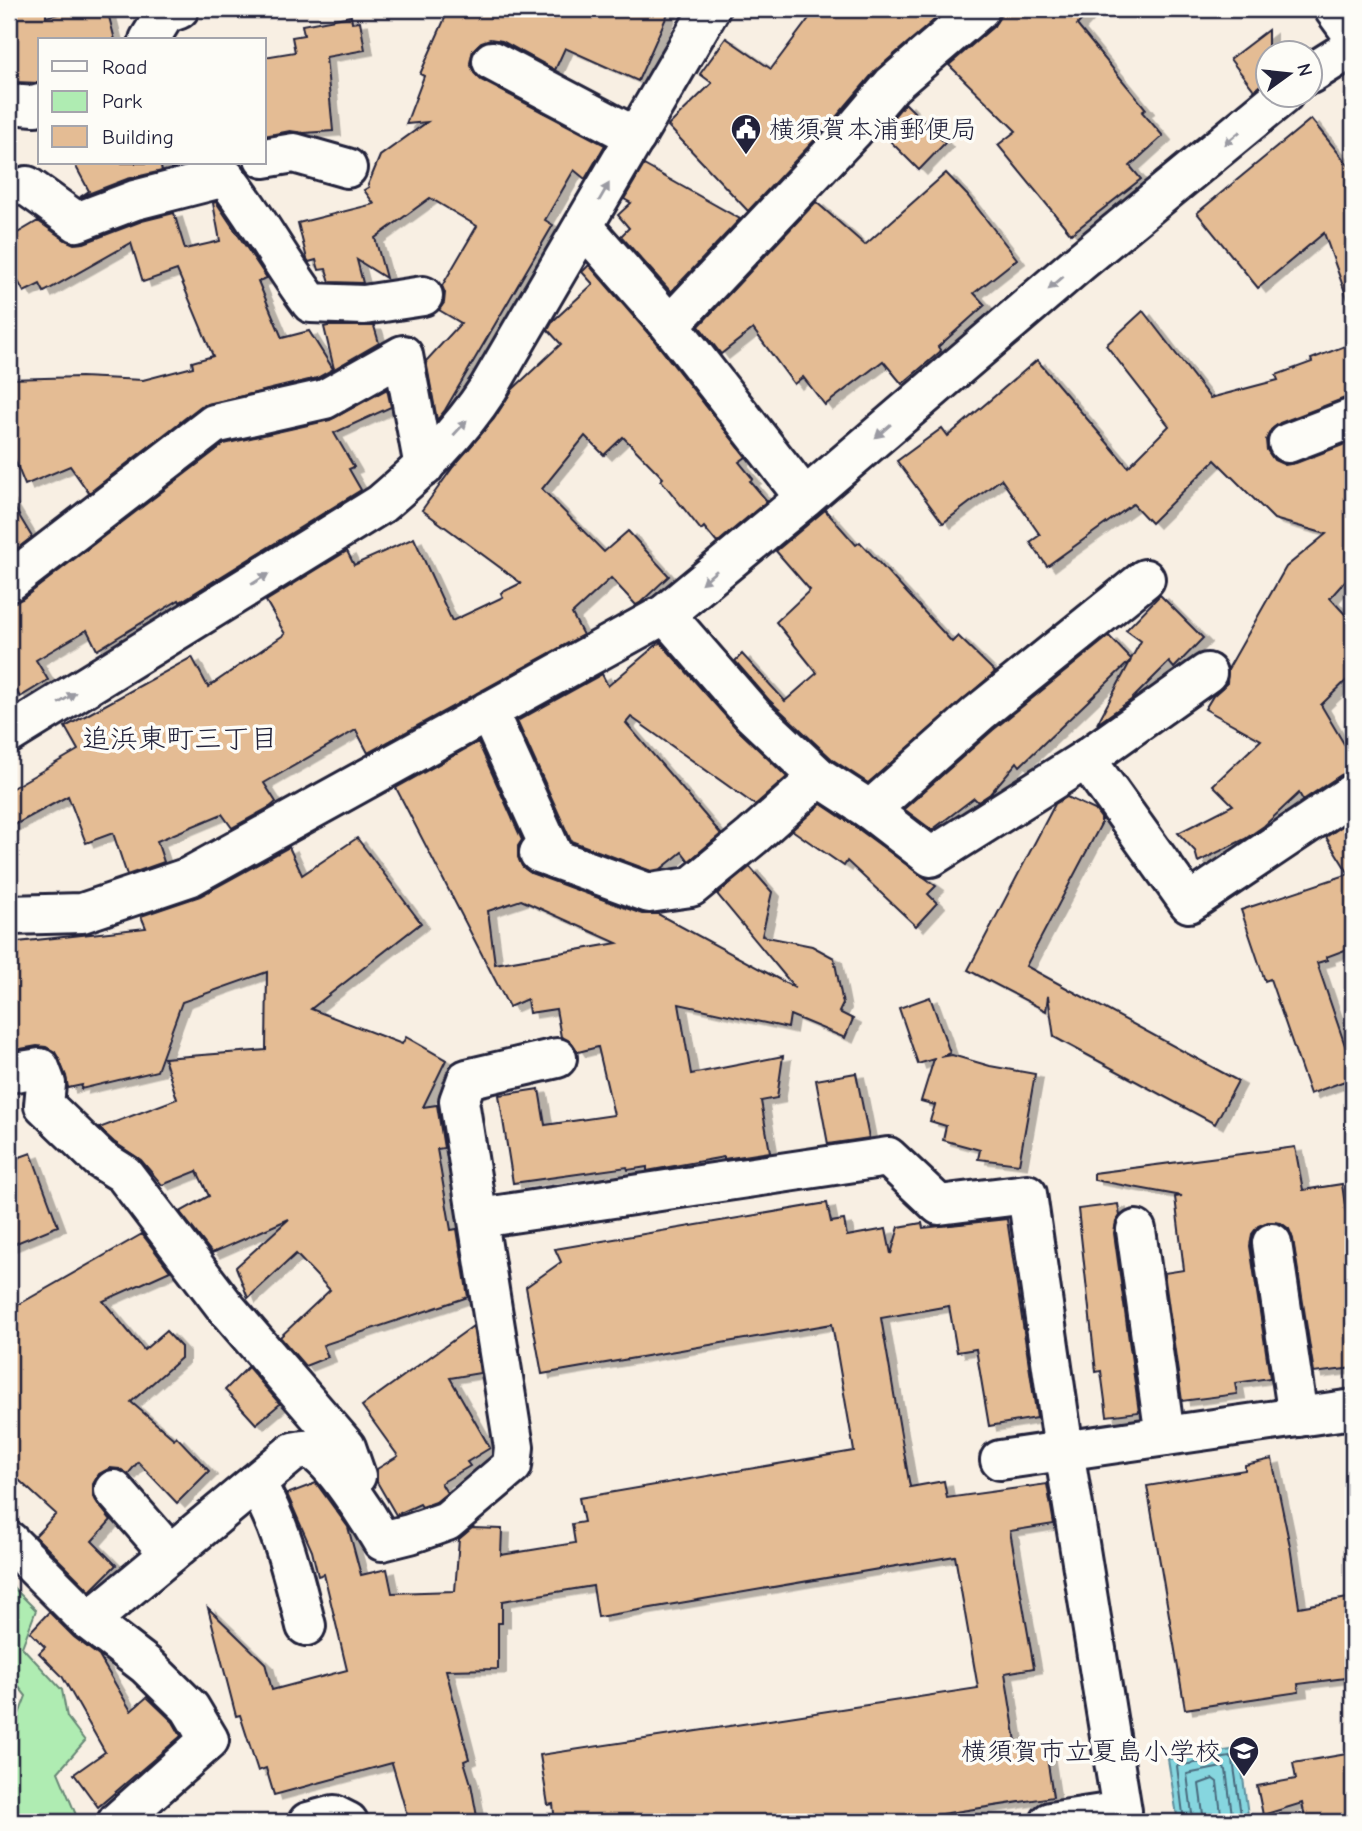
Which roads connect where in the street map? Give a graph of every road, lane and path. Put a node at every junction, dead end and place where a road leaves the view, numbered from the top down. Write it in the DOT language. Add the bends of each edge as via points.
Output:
graph roads {
  1 [pos="180,9"];
  2 [pos="710,9"];
  3 [pos="980,9"];
  4 [pos="1334,9"];
  5 [pos="1353,34"];
  6 [pos="150,38"];
  7 [pos="1353,47"];
  8 [pos="492,61"];
  9 [pos="1324,65"];
  10 [pos="9,104"];
  11 [pos="38,105"];
  12 [pos="1267,108"];
  13 [pos="636,137"];
  14 [pos="266,158"];
  15 [pos="347,168"];
  16 [pos="232,170"];
  17 [pos="27,186"];
  18 [pos="584,227"];
  19 [pos="670,325"];
  20 [pos="403,355"];
  21 [pos="1353,418"];
  22 [pos="1288,443"];
  23 [pos="424,467"];
  24 [pos="805,498"];
  25 [pos="1145,579"];
  26 [pos="9,582"];
  27 [pos="665,614"];
  28 [pos="1207,673"];
  29 [pos="488,711"];
  30 [pos="9,734"];
  31 [pos="1086,759"];
  32 [pos="819,777"];
  33 [pos="1353,793"];
  34 [pos="870,810"];
  35 [pos="9,915"];
  36 [pos="557,1058"];
  37 [pos="9,1073"];
  38 [pos="479,1218"];
  39 [pos="1136,1230"];
  40 [pos="1272,1243"];
  41 [pos="1353,1409"];
  42 [pos="1298,1417"];
  43 [pos="1165,1436"];
  44 [pos="1064,1450"];
  45 [pos="1000,1460"];
  46 [pos="256,1483"];
  47 [pos="114,1490"];
  48 [pos="354,1497"];
  49 [pos="9,1541"];
  50 [pos="170,1554"];
  51 [pos="89,1621"];
  52 [pos="306,1626"];
  53 [pos="117,1822"];
  54 [pos="308,1822"];
  55 [pos="348,1822"];
  56 [pos="1050,1822"];
  1 -- 6 [label="street" via="165,14"];
  2 -- 13 [label="street"];
  3 -- 19 [label="street" via="892,85"];
  4 -- 5 [label="street"];
  7 -- 9 [label="street"];
  8 -- 13 [label="street"];
  10 -- 11 [label="street"];
  12 -- 24 [label="street, one-way"];
  18 -- 13 [label="street, one-way"];
  14 -- 15 [label="street" via="294,153"];
  16 -- 17 [label="street" via="76,222"];
  16 -- 20 [label="street" via="288,273 311,303 364,304 424,289 406,328"];
  18 -- 19 [label="street"];
  23 -- 18 [label="street, one-way" via="471,416"];
  19 -- 24 [label="street"];
  20 -- 23 [label="street"];
  20 -- 26 [label="street" via="325,399 214,424"];
  21 -- 22 [label="street"];
  30 -- 23 [label="street, one-way" via="381,504"];
  24 -- 27 [label="street, one-way"];
  25 -- 34 [label="street" via="979,713"];
  27 -- 29 [label="street"];
  27 -- 32 [label="street" via="753,715"];
  28 -- 31 [label="street"];
  29 -- 32 [label="street" via="547,856 649,893 691,887"];
  29 -- 35 [label="street" via="189,877 82,912"];
  31 -- 33 [label="street" via="1189,903"];
  31 -- 34 [label="street" via="931,857"];
  32 -- 34 [label="street"];
  36 -- 38 [label="street" via="467,1079 459,1101"];
  37 -- 48 [label="street" via="40,1068 46,1084 44,1105 100,1159 124,1174 227,1309 346,1447 356,1476"];
  38 -- 44 [label="street" via="888,1157 939,1205 1027,1194"];
  38 -- 48 [label="street" via="514,1447 512,1466 447,1521 382,1541"];
  39 -- 43 [label="street"];
  40 -- 42 [label="street"];
  41 -- 42 [label="street"];
  42 -- 43 [label="street"];
  43 -- 44 [label="street"];
  44 -- 45 [label="street"];
  44 -- 56 [label="street" via="1122,1811"];
  46 -- 48 [label="street" via="293,1452 309,1450 322,1456"];
  46 -- 50 [label="street"];
  46 -- 52 [label="street" via="285,1544"];
  47 -- 50 [label="street"];
  49 -- 51 [label="street"];
  50 -- 51 [label="street"];
  51 -- 53 [label="street" via="146,1665 190,1708 209,1740"];
  54 -- 55 [label="street" via="334,1815"];
}
